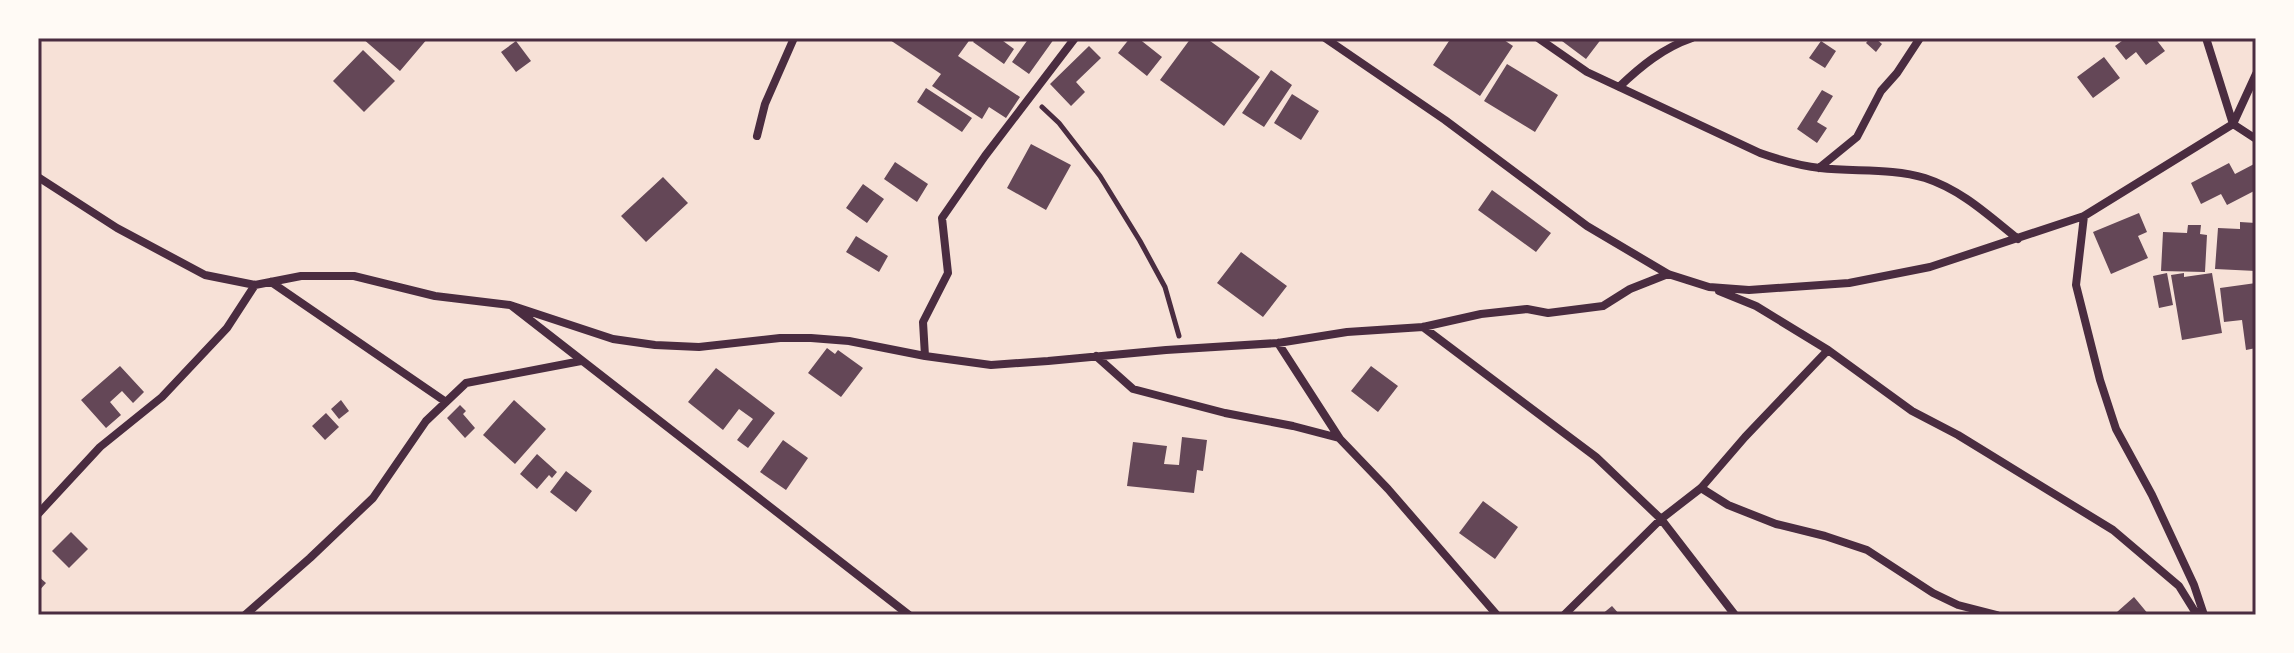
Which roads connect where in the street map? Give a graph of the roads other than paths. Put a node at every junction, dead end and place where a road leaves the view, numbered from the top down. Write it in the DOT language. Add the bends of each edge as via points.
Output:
graph roads {
  1 [pos="794,38"];
  2 [pos="1075,38"];
  3 [pos="1325,38"];
  4 [pos="1538,38"];
  5 [pos="1692,38"];
  6 [pos="1920,38"];
  7 [pos="2206,38"];
  8 [pos="2256,74"];
  9 [pos="1619,87"];
  10 [pos="2233,124"];
  11 [pos="757,136"];
  12 [pos="2256,139"];
  13 [pos="1819,168"];
  14 [pos="38,177"];
  15 [pos="2084,216"];
  16 [pos="2018,239"];
  17 [pos="1668,274"];
  18 [pos="271,282"];
  19 [pos="255,285"];
  20 [pos="1709,287"];
  21 [pos="510,305"];
  22 [pos="1423,327"];
  23 [pos="1278,343"];
  24 [pos="1828,350"];
  25 [pos="925,356"];
  26 [pos="1096,356"];
  27 [pos="581,361"];
  28 [pos="446,402"];
  29 [pos="1340,439"];
  30 [pos="1701,488"];
  31 [pos="38,514"];
  32 [pos="1661,519"];
  33 [pos="245,615"];
  34 [pos="909,615"];
  35 [pos="1497,615"];
  36 [pos="1564,615"];
  37 [pos="1735,615"];
  38 [pos="1997,615"];
  39 [pos="2197,615"];
  40 [pos="2204,615"];
  1 -- 11 [label="street"];
  2 -- 25 [label="street" via="942,218 948,273 923,322"];
  3 -- 17 [label="street" via="1587,226"];
  4 -- 9 [label="street"];
  5 -- 9 [label="street" via="1642,65"];
  6 -- 13 [label="street" via="1881,91 1857,137"];
  7 -- 10 [label="street"];
  8 -- 10 [label="street"];
  9 -- 13 [label="street" via="1760,153"];
  10 -- 12 [label="street"];
  10 -- 15 [label="street"];
  13 -- 16 [label="street" via="1925,178 1959,193"];
  14 -- 19 [label="street" via="178,262 205,275"];
  15 -- 16 [label="street"];
  15 -- 40 [label="street" via="2076,285 2100,380 2116,429 2152,495"];
  16 -- 20 [label="street" via="1930,267 1849,283 1749,290"];
  17 -- 20 [label="street"];
  17 -- 22 [label="street" via="1603,306 1481,314"];
  18 -- 19 [label="street"];
  18 -- 21 [label="street" via="354,276 435,296"];
  18 -- 28 [label="street"];
  19 -- 31 [label="street" via="227,328 173,385 100,447"];
  20 -- 24 [label="street" via="1756,306"];
  21 -- 25 [label="street" via="613,339 655,345 811,338"];
  21 -- 27 [label="street"];
  22 -- 23 [label="street"];
  22 -- 32 [label="street" via="1596,457"];
  23 -- 26 [label="street"];
  23 -- 29 [label="street"];
  24 -- 30 [label="street"];
  24 -- 39 [label="street" via="1912,411 2113,530 2179,586"];
  25 -- 26 [label="street" via="991,365"];
  26 -- 29 [label="street" via="1133,389"];
  27 -- 28 [label="street" via="466,383"];
  27 -- 34 [label="street"];
  28 -- 33 [label="street" via="426,421 373,498"];
  29 -- 35 [label="street"];
  30 -- 32 [label="street"];
  30 -- 38 [label="street" via="1776,524 1867,550 1933,593"];
  32 -- 36 [label="street"];
  32 -- 37 [label="street"];
}
